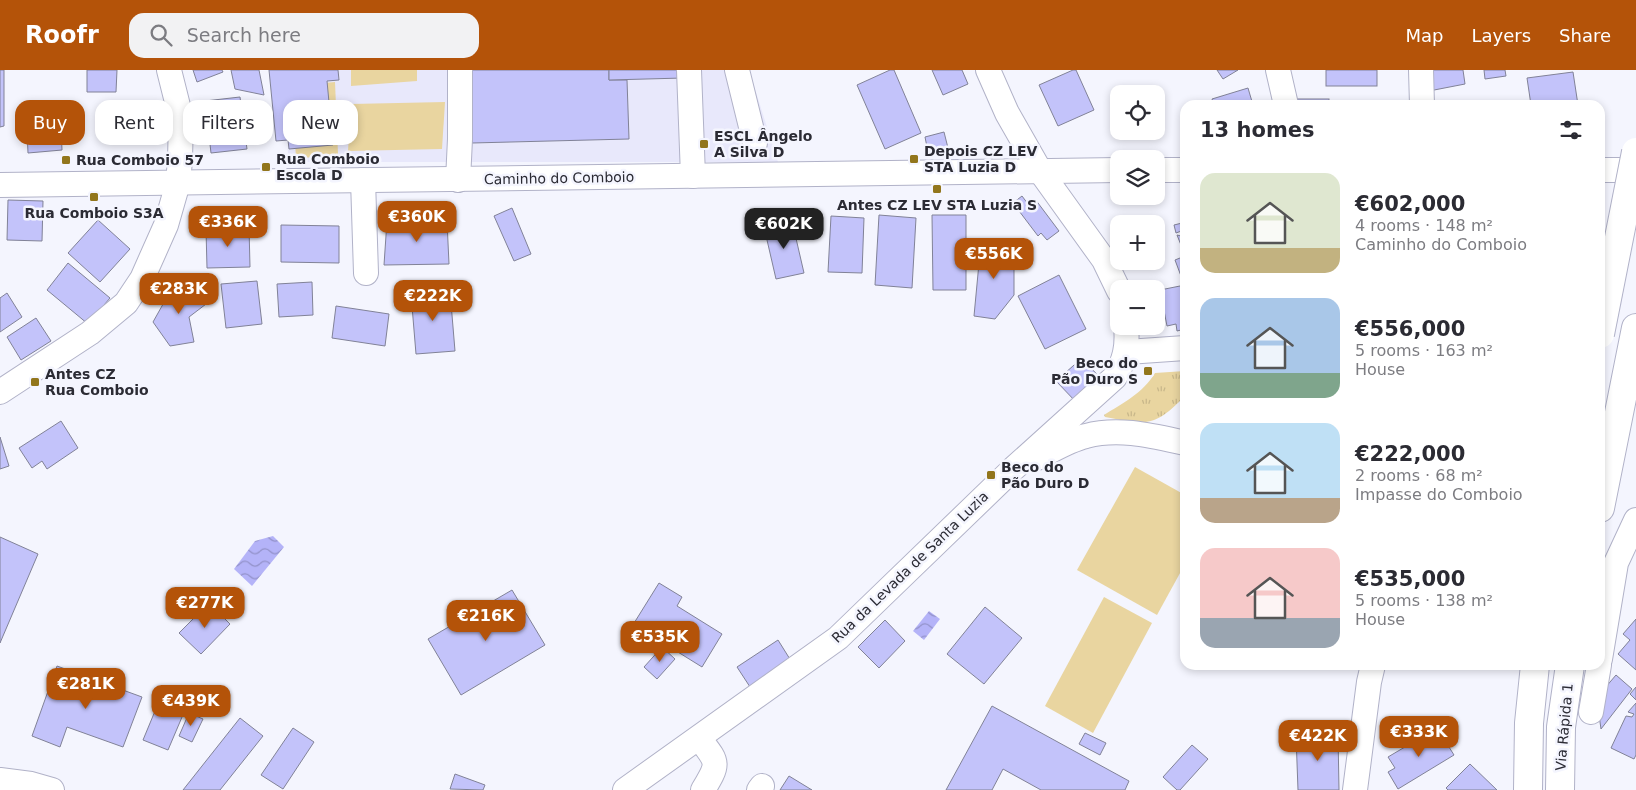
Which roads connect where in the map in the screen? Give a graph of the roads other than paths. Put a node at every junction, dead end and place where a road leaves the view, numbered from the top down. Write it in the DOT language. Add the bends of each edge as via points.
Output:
graph roads {
  1 [pos="169,70"];
  2 [pos="460,70"];
  3 [pos="689,70"];
  4 [pos="737,70"];
  5 [pos="988,70"];
  6 [pos="1278,70"];
  7 [pos="1420,70"];
  8 [pos="1285,100"];
  9 [pos="1422,100"];
  10 [pos="755,143"];
  11 [pos="1636,152"];
  12 [pos="1110,170"];
  13 [pos="1165,170"];
  14 [pos="1180,170"];
  15 [pos="1605,170"];
  16 [pos="1636,170"];
  17 [pos="1040,171"];
  18 [pos="693,176"];
  19 [pos="363,180"];
  20 [pos="458,180"];
  21 [pos="178,183"];
  22 [pos="0,185"];
  23 [pos="366,273"];
  24 [pos="1114,280"];
  25 [pos="1605,309"];
  26 [pos="1636,327"];
  27 [pos="1605,328"];
  28 [pos="1126,335"];
  29 [pos="1180,348"];
  30 [pos="1127,352"];
  31 [pos="0,392"];
  32 [pos="1180,442"];
  33 [pos="1013,469"];
  34 [pos="1605,483"];
  35 [pos="1636,520"];
  36 [pos="1605,629"];
  37 [pos="1372,670"];
  38 [pos="1534,670"];
  39 [pos="1569,670"];
  40 [pos="1598,670"];
  41 [pos="1591,712"];
  42 [pos="699,738"];
  43 [pos="0,780"];
  44 [pos="52,790"];
  45 [pos="625,790"];
  46 [pos="703,790"];
  47 [pos="1355,790"];
  48 [pos="1528,790"];
  49 [pos="1560,790"];
  1 -- 21 [label="street" via="181,118"];
  2 -- 20 [label="street"];
  3 -- 18 [label="street"];
  4 -- 10 [label="street"];
  5 -- 17 [label="street" via="1007,113"];
  6 -- 8 [label="street"];
  7 -- 9 [label="street"];
  11 -- 25 [label="highway, bridge"];
  12 -- 17 [label="street, Caminho do Comboio"];
  13 -- 14 [label="street"];
  15 -- 16 [label="street"];
  17 -- 18 [label="street, Caminho do Comboio"];
  17 -- 24 [label="street" via="1104,260"];
  18 -- 20 [label="street, Caminho do Comboio"];
  19 -- 20 [label="street, Caminho do Comboio"];
  19 -- 21 [label="street, Caminho do Comboio"];
  19 -- 23 [label="street"];
  21 -- 22 [label="street, Caminho do Comboio"];
  21 -- 31 [label="street" via="162,234 142,279 126,303 90,333"];
  26 -- 27 [label="street"];
  26 -- 34 [label="highway"];
  28 -- 30 [label="street, Rua da Levada de Santa Luzia"];
  29 -- 30 [label="street"];
  30 -- 33 [label="street, Rua da Levada de Santa Luzia" via="1115,377"];
  32 -- 33 [label="street" via="1146,434 1097,434 1072,441"];
  33 -- 42 [label="street, Rua da Levada de Santa Luzia" via="838,638"];
  35 -- 36 [label="street" via="1616,563"];
  37 -- 47 [label="street"];
  38 -- 48 [label="highway" via="1529,723"];
  39 -- 49 [label="highway, Via Rápida 1" via="1561,727"];
  40 -- 41 [label="street"];
  42 -- 45 [label="street, Rua da Levada de Santa Luzia"];
  42 -- 46 [label="street" via="716,763"];
  43 -- 44 [label="street"];
}
